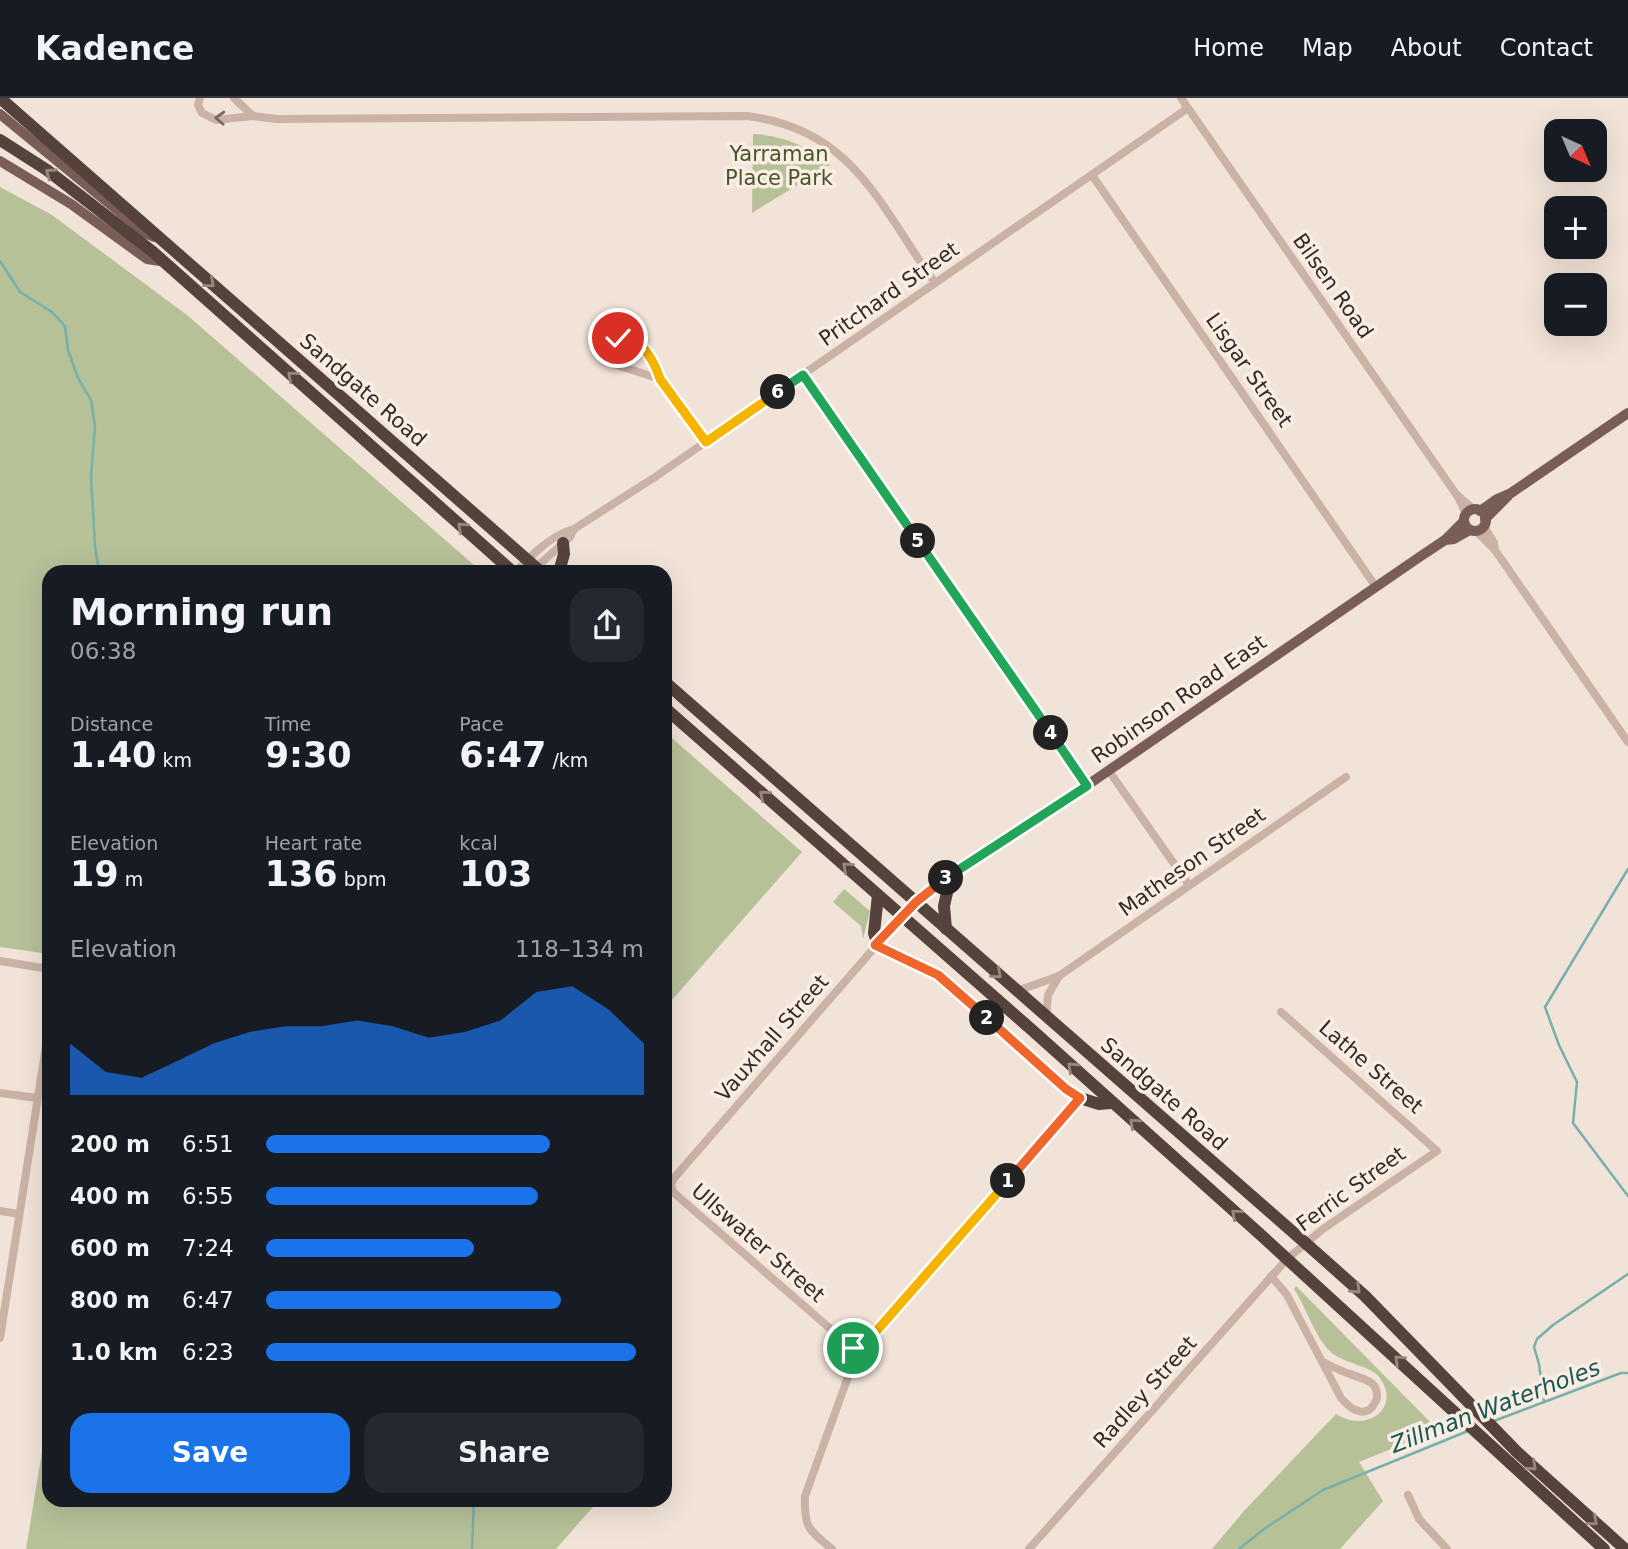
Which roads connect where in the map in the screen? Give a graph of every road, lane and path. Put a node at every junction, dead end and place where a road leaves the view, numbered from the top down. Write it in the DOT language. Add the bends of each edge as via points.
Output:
graph roads {
  1 [pos="0,98"];
  2 [pos="200,98"];
  3 [pos="234,98"];
  4 [pos="1181,98"];
  5 [pos="1188,108"];
  6 [pos="0,114"];
  7 [pos="253,116"];
  8 [pos="0,140"];
  9 [pos="0,161"];
  10 [pos="1092,175"];
  11 [pos="158,239"];
  12 [pos="160,261"];
  13 [pos="935,283"];
  14 [pos="803,375"];
  15 [pos="660,379"];
  16 [pos="1628,413"];
  17 [pos="706,442"];
  18 [pos="1475,520"];
  19 [pos="574,529"];
  20 [pos="564,542"];
  21 [pos="506,565"];
  22 [pos="531,565"];
  23 [pos="536,565"];
  24 [pos="537,565"];
  25 [pos="561,565"];
  26 [pos="1376,587"];
  27 [pos="672,687"];
  28 [pos="672,714"];
  29 [pos="1628,742"];
  30 [pos="1109,771"];
  31 [pos="1346,777"];
  32 [pos="1087,786"];
  33 [pos="951,875"];
  34 [pos="1189,885"];
  35 [pos="878,895"];
  36 [pos="916,902"];
  37 [pos="902,916"];
  38 [pos="946,929"];
  39 [pos="876,943"];
  40 [pos="0,961"];
  41 [pos="42,968"];
  42 [pos="1059,976"];
  43 [pos="1017,991"];
  44 [pos="1281,1012"];
  45 [pos="1046,1017"];
  46 [pos="42,1068"];
  47 [pos="0,1093"];
  48 [pos="37,1098"];
  49 [pos="1080,1098"];
  50 [pos="1111,1103"];
  51 [pos="1437,1151"];
  52 [pos="672,1183"];
  53 [pos="672,1188"];
  54 [pos="0,1211"];
  55 [pos="19,1214"];
  56 [pos="1305,1243"];
  57 [pos="1287,1259"];
  58 [pos="1271,1276"];
  59 [pos="0,1333"];
  60 [pos="858,1352"];
  61 [pos="1323,1362"];
  62 [pos="1408,1495"];
  63 [pos="1625,1546"];
  64 [pos="832,1549"];
  65 [pos="1029,1549"];
  66 [pos="1447,1549"];
  67 [pos="1604,1549"];
  1 -- 11 [label="highway, Sandgate Road"];
  7 -- 2 [label="street, one-way" via="209,119 200,110"];
  3 -- 7 [label="street"];
  4 -- 5 [label="street, Bilsen Road"];
  5 -- 10 [label="street, Pritchard Street"];
  5 -- 18 [label="street, Bilsen Road" via="1457,494 1458,503"];
  6 -- 11 [label="main road, Sandgate Road"];
  7 -- 13 [label="street" via="747,116 784,123 819,139 854,167"];
  12 -- 8 [label="highway, Sandgate Road, one-way" via="108,215"];
  9 -- 12 [label="main road, Sandgate Road" via="148,259"];
  10 -- 13 [label="street, Pritchard Street"];
  10 -- 26 [label="street, Lisgar Street"];
  11 -- 22 [label="highway, Sandgate Road, one-way"];
  21 -- 12 [label="highway, Sandgate Road, one-way"];
  13 -- 14 [label="street, Pritchard Street"];
  14 -- 17 [label="street, Pritchard Street"];
  14 -- 32 [label="street"];
  15 -- 15 [label="street" via="617,365 609,352 613,342 626,335 635,340"];
  15 -- 17 [label="street"];
  16 -- 18 [label="main road, Robinson Road East"];
  17 -- 19 [label="street, Pritchard Street"];
  18 -- 26 [label="main road, Robinson Road East" via="1454,539 1445,540"];
  18 -- 29 [label="street, Bilsen Road"];
  19 -- 20 [label="street, Pritchard Street"];
  19 -- 23 [label="street, Pritchard Street" via="551,540"];
  20 -- 24 [label="street, Pritchard Street"];
  20 -- 25 [label="highway"];
  26 -- 30 [label="main road, Robinson Road East"];
  27 -- 36 [label="highway, Sandgate Road"];
  35 -- 28 [label="highway, Sandgate Road, one-way"];
  30 -- 32 [label="main road, Robinson Road East"];
  30 -- 34 [label="street"];
  31 -- 34 [label="street, Matheson Street"];
  32 -- 33 [label="main road, Robinson Road East"];
  33 -- 36 [label="main road, Robinson Road East"];
  33 -- 38 [label="highway" via="944,906"];
  34 -- 42 [label="street, Matheson Street"];
  35 -- 37 [label="highway, Sandgate Road"];
  35 -- 39 [label="highway"];
  36 -- 37 [label="main road, Robinson Road East"];
  36 -- 38 [label="highway, Sandgate Road"];
  37 -- 39 [label="street, Vauxhall Street"];
  50 -- 37 [label="highway, Sandgate Road, one-way"];
  38 -- 43 [label="highway, Sandgate Road, one-way"];
  39 -- 49 [label="street" via="938,975"];
  39 -- 52 [label="street, Vauxhall Street"];
  40 -- 41 [label="street"];
  42 -- 43 [label="street, Matheson Street"];
  42 -- 45 [label="street" via="1048,995"];
  43 -- 45 [label="highway, Sandgate Road"];
  44 -- 51 [label="street, Lathe Street"];
  45 -- 56 [label="highway, Sandgate Road"];
  46 -- 48 [label="street"];
  47 -- 48 [label="street"];
  48 -- 55 [label="street"];
  49 -- 50 [label="highway"];
  49 -- 60 [label="street"];
  57 -- 50 [label="highway, Sandgate Road, one-way"];
  51 -- 56 [label="street, Ferric Street"];
  53 -- 60 [label="street, Ullswater Street"];
  54 -- 55 [label="street"];
  55 -- 59 [label="street"];
  56 -- 57 [label="street, Ferric Street"];
  56 -- 63 [label="highway, Sandgate Road, one-way" via="1373,1304 1501,1437"];
  57 -- 58 [label="street, Radley Street"];
  67 -- 57 [label="highway, Sandgate Road, one-way"];
  58 -- 61 [label="street" via="1287,1295"];
  58 -- 65 [label="street, Radley Street"];
  60 -- 64 [label="street" via="805,1496 809,1530"];
  61 -- 61 [label="street" via="1375,1385 1377,1398 1371,1409 1360,1412 1348,1406"];
  62 -- 66 [label="street" via="1419,1519"];
}
